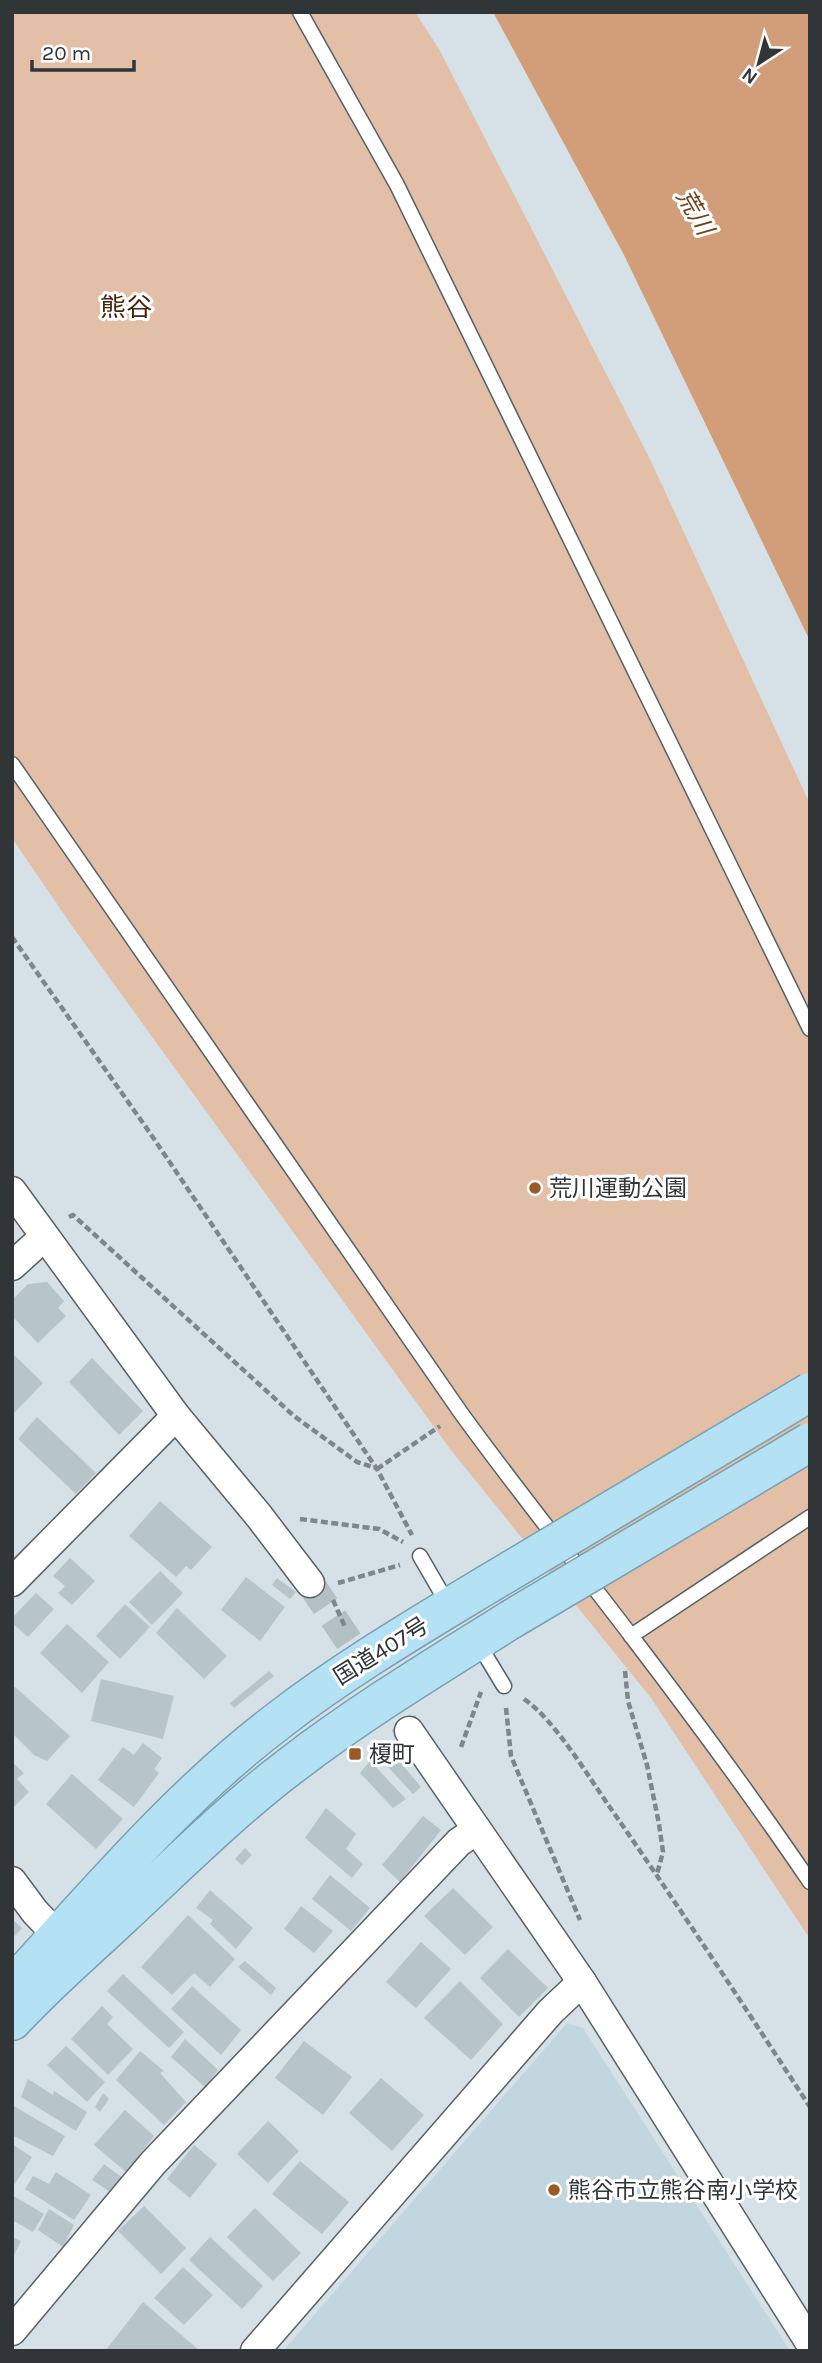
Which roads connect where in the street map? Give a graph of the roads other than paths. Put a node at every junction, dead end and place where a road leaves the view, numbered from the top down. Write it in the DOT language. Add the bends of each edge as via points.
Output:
graph roads {
  1 [pos="300,12"];
  2 [pos="12,764"];
  3 [pos="810,1029"];
  4 [pos="12,1191"];
  5 [pos="44,1237"];
  6 [pos="12,1266"];
  7 [pos="810,1392"];
  8 [pos="176,1416"];
  9 [pos="810,1442"];
  10 [pos="810,1517"];
  11 [pos="420,1556"];
  12 [pos="12,1582"];
  13 [pos="325,1588"];
  14 [pos="450,1607"];
  15 [pos="631,1636"];
  16 [pos="477,1641"];
  17 [pos="504,1686"];
  18 [pos="409,1731"];
  19 [pos="477,1830"];
  20 [pos="12,1881"];
  21 [pos="810,1882"];
  22 [pos="124,1914"];
  23 [pos="58,1936"];
  24 [pos="582,1982"];
  25 [pos="12,1986"];
  26 [pos="12,2021"];
  27 [pos="12,2044"];
  28 [pos="12,2331"];
  29 [pos="810,2343"];
  30 [pos="255,2351"];
  1 -- 3 [label="lane" via="397,185"];
  2 -- 15 [label="lane" via="461,1413"];
  4 -- 5 [label="street"];
  5 -- 6 [label="street"];
  5 -- 8 [label="street"];
  7 -- 14 [label="highway, 国道407号, bridge"];
  8 -- 12 [label="street"];
  8 -- 13 [label="street"];
  9 -- 16 [label="highway, 国道407号, bridge"];
  10 -- 15 [label="lane"];
  11 -- 14 [label="lane"];
  14 -- 23 [label="highway, 国道407号" via="329,1684 240,1752 141,1845"];
  15 -- 21 [label="lane"];
  16 -- 17 [label="lane"];
  16 -- 22 [label="highway, 国道407号" via="353,1719 288,1768 213,1829"];
  18 -- 19 [label="street"];
  19 -- 24 [label="street"];
  19 -- 28 [label="street" via="440,1861 153,2163"];
  20 -- 23 [label="street"];
  22 -- 26 [label="highway"];
  22 -- 27 [label="highway"];
  23 -- 25 [label="highway, 国道407号"];
  24 -- 29 [label="street"];
  24 -- 30 [label="street" via="551,2011"];
}
